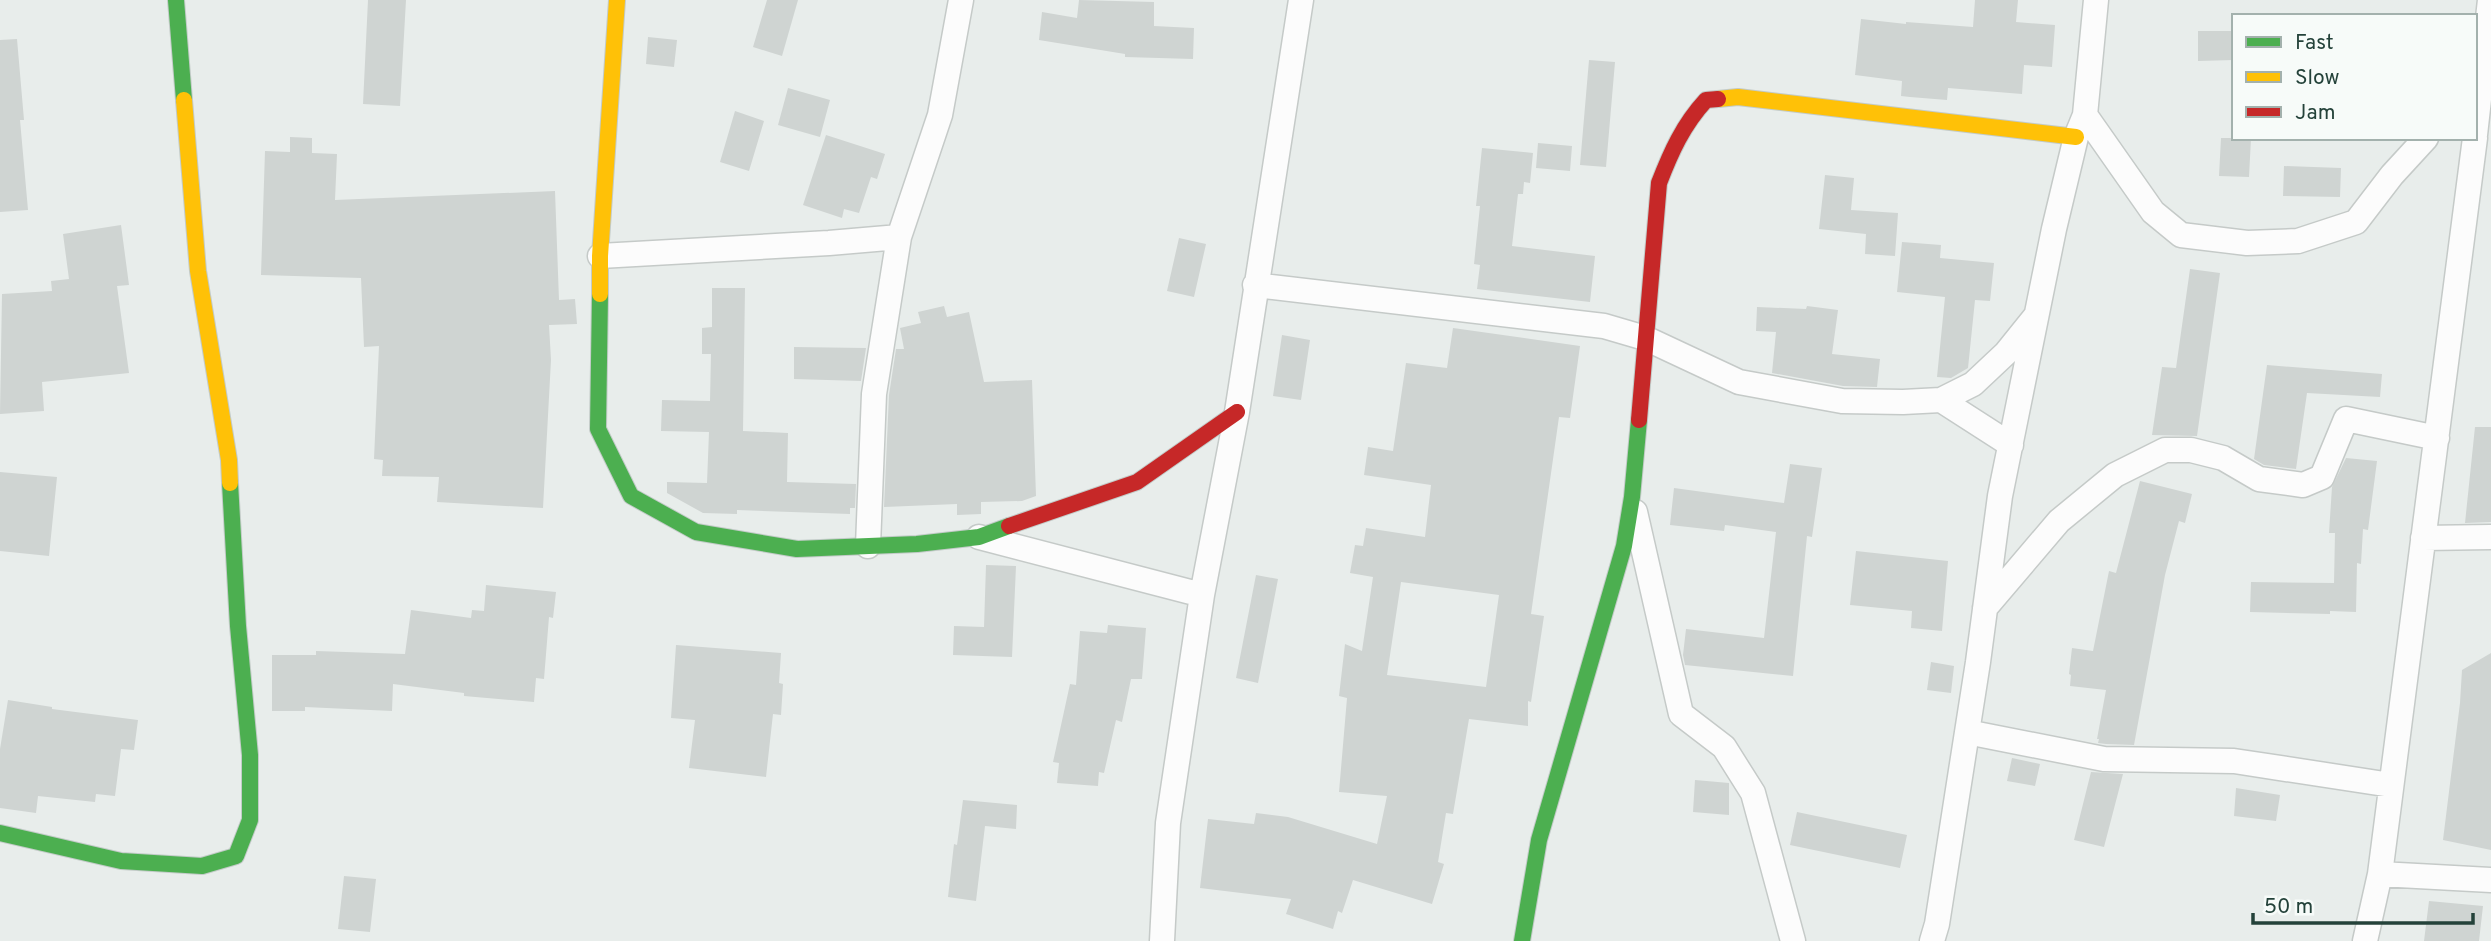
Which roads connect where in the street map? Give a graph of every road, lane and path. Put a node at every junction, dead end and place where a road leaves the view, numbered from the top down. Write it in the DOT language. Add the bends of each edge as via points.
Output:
graph roads {
  1 [pos="176,0"];
  2 [pos="617,0"];
  3 [pos="961,0"];
  4 [pos="1301,0"];
  5 [pos="2096,0"];
  6 [pos="2490,0"];
  7 [pos="2478,84"];
  8 [pos="2080,126"];
  9 [pos="2479,128"];
  10 [pos="2425,140"];
  11 [pos="899,237"];
  12 [pos="600,256"];
  13 [pos="1255,285"];
  14 [pos="2037,314"];
  15 [pos="1644,338"];
  16 [pos="1941,400"];
  17 [pos="1237,412"];
  18 [pos="2437,438"];
  19 [pos="2011,445"];
  20 [pos="1632,497"];
  21 [pos="979,537"];
  22 [pos="2491,537"];
  23 [pos="2423,538"];
  24 [pos="868,546"];
  25 [pos="1202,595"];
  26 [pos="1985,609"];
  27 [pos="1967,732"];
  28 [pos="2391,785"];
  29 [pos="0,833"];
  30 [pos="2380,874"];
  31 [pos="2491,880"];
  32 [pos="1162,941"];
  33 [pos="1522,941"];
  34 [pos="1793,941"];
  35 [pos="1932,941"];
  36 [pos="2365,941"];
  1 -- 29 [label="street" via="198,271 229,460 250,755 250,820 236,856 202,866 121,860"];
  2 -- 12 [label="street"];
  3 -- 11 [label="street" via="940,115"];
  4 -- 13 [label="street"];
  5 -- 8 [label="street"];
  6 -- 7 [label="street"];
  7 -- 9 [label="street"];
  8 -- 10 [label="street" via="2153,212 2181,235 2247,243 2298,240 2356,222"];
  8 -- 14 [label="street"];
  8 -- 15 [label="street" via="1738,97 1706,100 1677,135 1659,183"];
  9 -- 18 [label="street"];
  11 -- 12 [label="street"];
  11 -- 24 [label="street" via="874,394"];
  12 -- 24 [label="street" via="598,429 631,496 696,532 797,549"];
  13 -- 15 [label="street" via="1604,326"];
  13 -- 17 [label="street"];
  14 -- 16 [label="street" via="1973,384"];
  14 -- 19 [label="street"];
  15 -- 16 [label="street" via="1739,382 1842,401"];
  15 -- 20 [label="street"];
  16 -- 19 [label="street"];
  17 -- 21 [label="street" via="1137,482"];
  17 -- 25 [label="street"];
  18 -- 23 [label="street"];
  18 -- 26 [label="street" via="2346,419 2322,477 2303,485 2259,479 2224,458 2165,450 2115,475 2059,521"];
  19 -- 26 [label="street"];
  20 -- 33 [label="street" via="1624,546 1539,840"];
  20 -- 34 [label="street" via="1681,714 1724,747 1753,793"];
  21 -- 24 [label="street"];
  21 -- 25 [label="street"];
  22 -- 23 [label="street"];
  23 -- 28 [label="street"];
  25 -- 32 [label="street" via="1168,823"];
  26 -- 27 [label="street"];
  27 -- 28 [label="street" via="2104,759 2234,761"];
  27 -- 35 [label="street"];
  28 -- 30 [label="street"];
  30 -- 31 [label="street"];
  30 -- 36 [label="street"];
}
